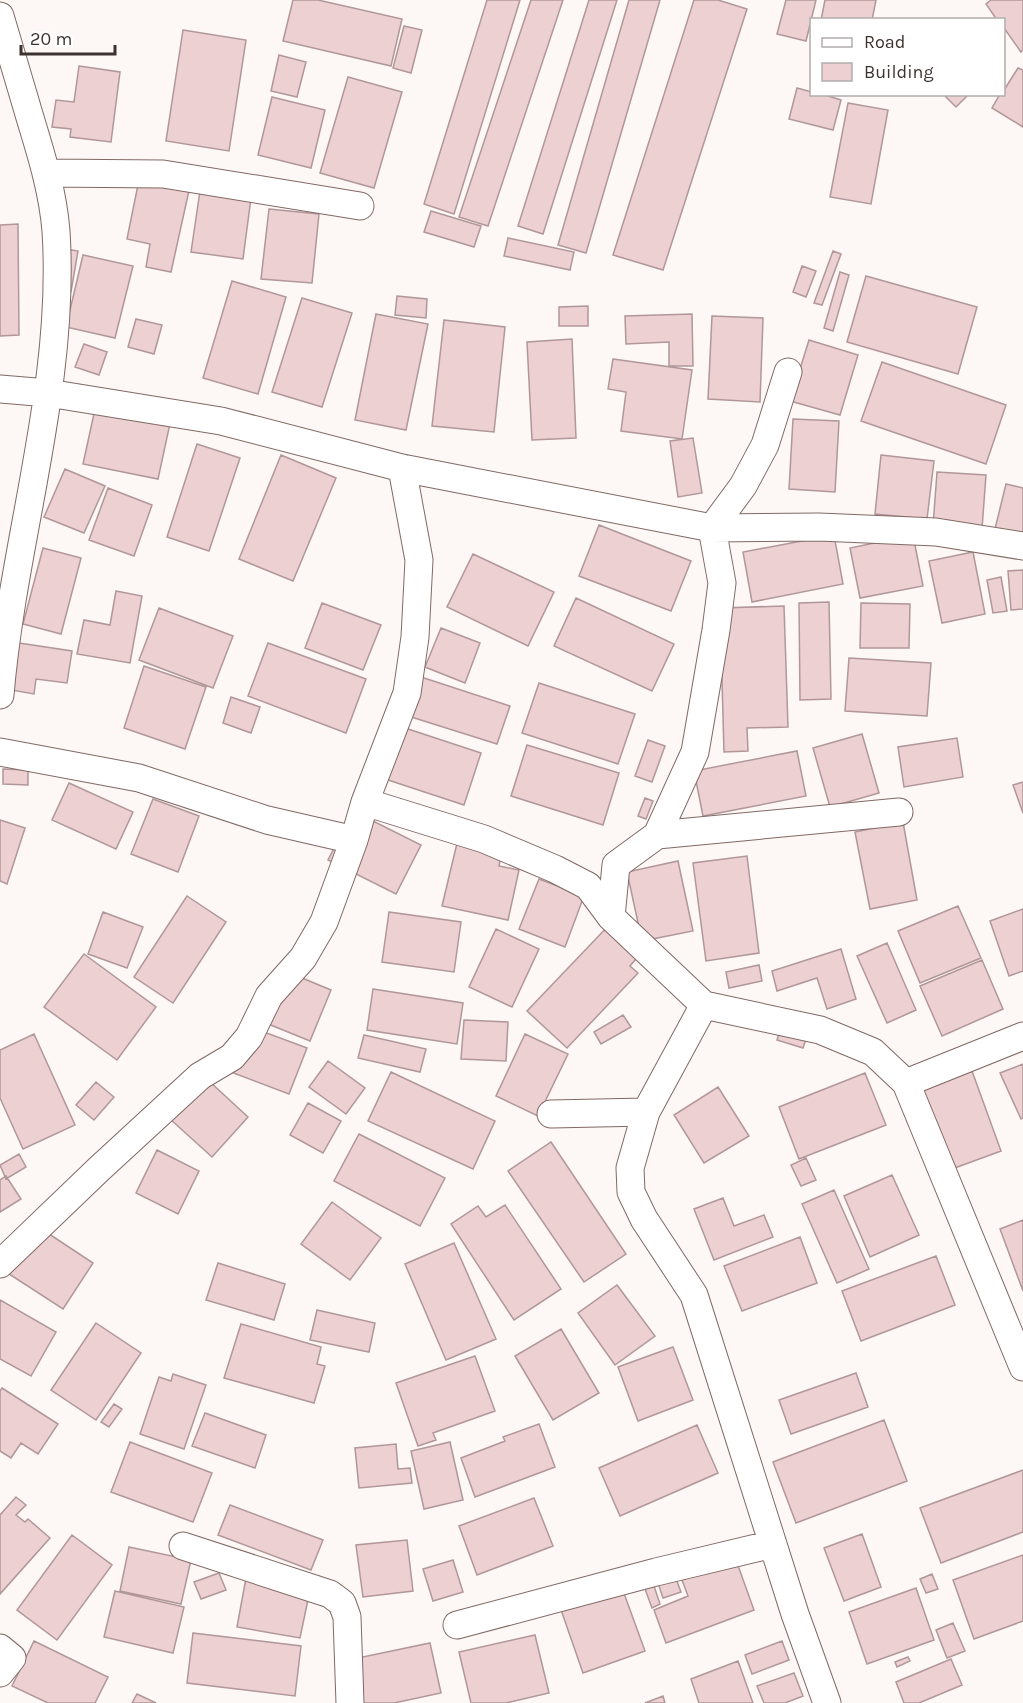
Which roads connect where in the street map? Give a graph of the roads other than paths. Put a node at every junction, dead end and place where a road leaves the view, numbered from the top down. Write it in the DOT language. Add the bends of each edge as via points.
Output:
graph roads {
  1 [pos="0,16"];
  2 [pos="47,173"];
  3 [pos="360,206"];
  4 [pos="788,372"];
  5 [pos="0,389"];
  6 [pos="48,393"];
  7 [pos="402,468"];
  8 [pos="712,528"];
  9 [pos="1023,546"];
  10 [pos="0,695"];
  11 [pos="0,752"];
  12 [pos="365,802"];
  13 [pos="899,812"];
  14 [pos="657,835"];
  15 [pos="354,840"];
  16 [pos="616,864"];
  17 [pos="588,886"];
  18 [pos="611,917"];
  19 [pos="704,1005"];
  20 [pos="1023,1036"];
  21 [pos="906,1083"];
  22 [pos="646,1112"];
  23 [pos="551,1114"];
  24 [pos="0,1264"];
  25 [pos="1023,1367"];
  26 [pos="773,1544"];
  27 [pos="183,1546"];
  28 [pos="457,1625"];
  29 [pos="0,1648"];
  30 [pos="0,1673"];
  31 [pos="350,1703"];
  32 [pos="827,1703"];
  1 -- 2 [label="street"];
  2 -- 3 [label="street" via="163,174"];
  2 -- 6 [label="street" via="56,230 56,328"];
  4 -- 8 [label="street" via="765,445 743,486"];
  5 -- 6 [label="street"];
  6 -- 7 [label="street" via="221,421"];
  6 -- 10 [label="street" via="4,649"];
  7 -- 8 [label="street"];
  7 -- 12 [label="street" via="419,560 415,637 407,693"];
  8 -- 9 [label="street" via="936,532"];
  8 -- 14 [label="street" via="722,583 716,630 694,752"];
  11 -- 15 [label="street" via="139,778 267,820"];
  12 -- 15 [label="street"];
  12 -- 17 [label="street" via="484,839"];
  13 -- 14 [label="street"];
  14 -- 16 [label="street"];
  15 -- 24 [label="street" via="324,922 303,958 269,996 249,1037 232,1057 200,1076"];
  16 -- 17 [label="street"];
  16 -- 18 [label="street"];
  17 -- 18 [label="street"];
  18 -- 19 [label="street"];
  19 -- 21 [label="street" via="820,1030 873,1052"];
  19 -- 22 [label="street"];
  20 -- 21 [label="street"];
  21 -- 25 [label="street"];
  22 -- 23 [label="street"];
  22 -- 26 [label="street" via="630,1168 631,1192 694,1295"];
  26 -- 28 [label="street"];
  26 -- 32 [label="street"];
  27 -- 31 [label="street" via="330,1594 342,1603"];
  29 -- 30 [label="street" via="12,1658"];
}
